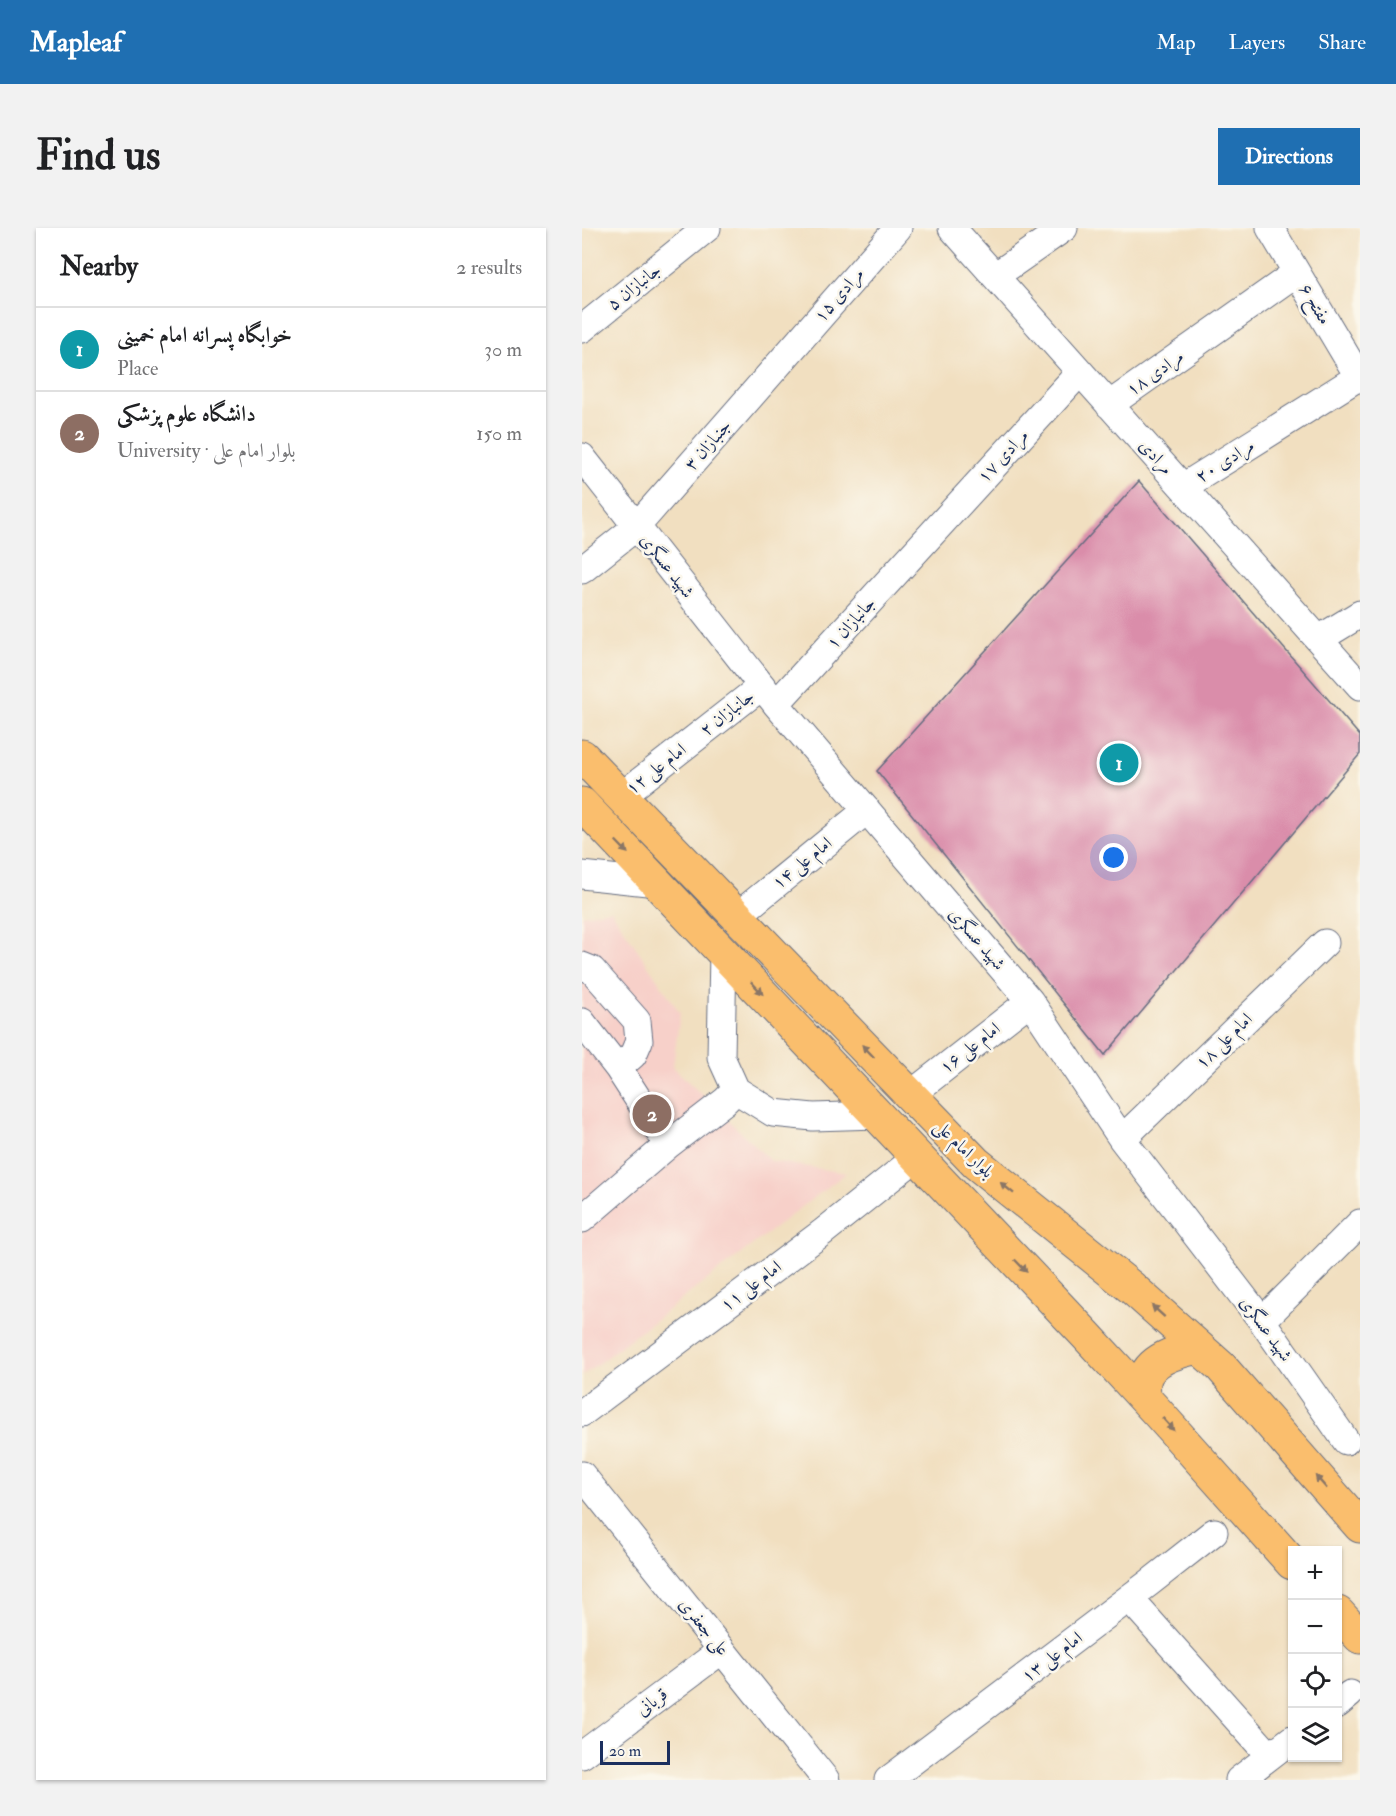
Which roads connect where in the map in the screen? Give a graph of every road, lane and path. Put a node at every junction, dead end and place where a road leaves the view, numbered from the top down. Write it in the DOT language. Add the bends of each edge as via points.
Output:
graph roads {
  1 [pos="707,228"];
  2 [pos="898,228"];
  3 [pos="952,228"];
  4 [pos="1064,228"];
  5 [pos="1270,228"];
  6 [pos="1296,273"];
  7 [pos="995,276"];
  8 [pos="582,329"];
  9 [pos="780,363"];
  10 [pos="1080,372"];
  11 [pos="1360,378"];
  12 [pos="1109,405"];
  13 [pos="582,458"];
  14 [pos="1183,487"];
  15 [pos="636,527"];
  16 [pos="925,541"];
  17 [pos="582,570"];
  18 [pos="1360,614"];
  19 [pos="1318,639"];
  20 [pos="1360,686"];
  21 [pos="769,695"];
  22 [pos="691,741"];
  23 [pos="582,756"];
  24 [pos="620,796"];
  25 [pos="582,804"];
  26 [pos="867,810"];
  27 [pos="582,875"];
  28 [pos="657,883"];
  29 [pos="737,916"];
  30 [pos="1325,943"];
  31 [pos="723,952"];
  32 [pos="582,966"];
  33 [pos="1030,1001"];
  34 [pos="582,1022"];
  35 [pos="618,1068"];
  36 [pos="736,1090"];
  37 [pos="910,1095"];
  38 [pos="877,1115"];
  39 [pos="1122,1139"];
  40 [pos="668,1145"];
  41 [pos="917,1157"];
  42 [pos="582,1219"];
  43 [pos="1360,1223"];
  44 [pos="1262,1321"];
  45 [pos="1198,1347"];
  46 [pos="1143,1397"];
  47 [pos="582,1413"];
  48 [pos="1346,1442"];
  49 [pos="582,1475"];
  50 [pos="1360,1526"];
  51 [pos="1214,1532"];
  52 [pos="1288,1557"];
  53 [pos="1129,1598"];
  54 [pos="1342,1617"];
  55 [pos="1360,1637"];
  56 [pos="722,1650"];
  57 [pos="1288,1743"];
  58 [pos="582,1755"];
  59 [pos="1269,1756"];
  60 [pos="826,1780"];
  61 [pos="888,1780"];
  62 [pos="1239,1780"];
  1 -- 8 [label="street, جانبازان ۵"];
  2 -- 9 [label="street, مرادی ۱۵"];
  3 -- 7 [label="street, مرادی"];
  4 -- 7 [label="street"];
  5 -- 6 [label="street, مفتح ۶"];
  6 -- 11 [label="street, مفتح ۶"];
  6 -- 12 [label="street, مرادی ۱۸"];
  7 -- 10 [label="street, مرادی"];
  9 -- 15 [label="street, جنبازان ۳"];
  10 -- 12 [label="street, مرادی"];
  10 -- 16 [label="street, مرادی ۱۷"];
  11 -- 14 [label="street, مرادی ۲۰"];
  12 -- 14 [label="street, مرادی"];
  13 -- 15 [label="street, شهید عسگری"];
  14 -- 19 [label="street, مرادی"];
  15 -- 17 [label="street, جنبازان ۳"];
  15 -- 21 [label="street, شهید عسگری"];
  16 -- 21 [label="street, جانبازان ۱"];
  18 -- 19 [label="street"];
  19 -- 20 [label="street, مرادی"];
  21 -- 22 [label="street, جانبازان ۲"];
  21 -- 26 [label="street, شهید عسگری"];
  22 -- 24 [label="street, امام علی ۱۲"];
  23 -- 24 [label="main road, بلوار امام علی"];
  24 -- 29 [label="main road, بلوار امام علی"];
  25 -- 28 [label="main road, one-way"];
  26 -- 29 [label="street, امام علی ۱۴"];
  26 -- 33 [label="street, شهید عسگری"];
  27 -- 28 [label="street"];
  28 -- 31 [label="main road"];
  37 -- 29 [label="main road, بلوار امام علی, one-way"];
  30 -- 39 [label="street, امام علی ۱۸"];
  31 -- 36 [label="street" via="721,1057"];
  31 -- 38 [label="main road, one-way"];
  32 -- 35 [label="street" via="591,970 637,1021 639,1041 633,1055"];
  33 -- 37 [label="street, امام علی ۱۶"];
  33 -- 39 [label="street, شهید عسگری"];
  34 -- 35 [label="street"];
  35 -- 40 [label="street"];
  36 -- 38 [label="street" via="773,1113 813,1117"];
  36 -- 40 [label="street"];
  45 -- 37 [label="main road, بلوار امام علی, one-way" via="1132,1288 976,1163"];
  38 -- 41 [label="main road"];
  39 -- 44 [label="street, شهید عسگری"];
  40 -- 42 [label="street"];
  41 -- 46 [label="main road, one-way"];
  41 -- 47 [label="street, امام علی ۱۱"];
  43 -- 44 [label="street"];
  44 -- 48 [label="street, شهید عسگری"];
  45 -- 46 [label="main road" via="1166,1356 1152,1367 1144,1380"];
  50 -- 45 [label="main road, بلوار امام علی, one-way" via="1221,1367"];
  46 -- 52 [label="main road, one-way"];
  49 -- 56 [label="street, علی جعفری"];
  51 -- 53 [label="street, امام علی ۱‍۳"];
  53 -- 59 [label="street"];
  53 -- 61 [label="street, امام علی ۱‍۳"];
  54 -- 55 [label="main road"];
  56 -- 58 [label="street, قربانی"];
  56 -- 60 [label="street, علی جعفری"];
  57 -- 59 [label="street"];
  59 -- 62 [label="street"];
}
